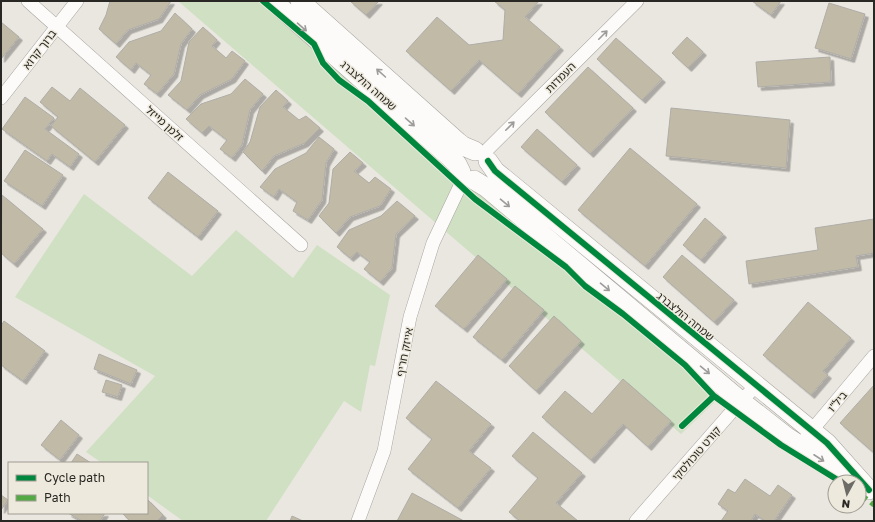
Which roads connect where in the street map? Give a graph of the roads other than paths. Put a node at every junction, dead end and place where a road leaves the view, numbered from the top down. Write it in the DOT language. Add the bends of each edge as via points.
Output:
graph roads {
  1 [pos="28,1"];
  2 [pos="77,1"];
  3 [pos="273,1"];
  4 [pos="300,1"];
  5 [pos="637,1"];
  6 [pos="57,27"];
  7 [pos="1,98"];
  8 [pos="482,155"];
  9 [pos="465,179"];
  10 [pos="301,245"];
  11 [pos="874,356"];
  12 [pos="756,386"];
  13 [pos="741,401"];
  14 [pos="812,431"];
  15 [pos="800,445"];
  16 [pos="845,474"];
  17 [pos="854,474"];
  18 [pos="358,521"];
  19 [pos="636,521"];
  1 -- 6 [label="street, זלמן מייזל"];
  2 -- 6 [label="street, ברוך קרוא"];
  3 -- 9 [label="street, שמחה הולצברג, one-way" via="457,164"];
  8 -- 4 [label="street, שמחה הולצברג, one-way" via="458,142"];
  8 -- 5 [label="street, העמדות, one-way"];
  6 -- 7 [label="street, ברוך קרוא"];
  6 -- 10 [label="street, זלמן מייזל"];
  8 -- 9 [label="street" via="488,170 486,174 483,178"];
  8 -- 9 [label="street" via="471,151 463,156 459,163"];
  8 -- 12 [label="street, שמחה הולצברג" via="495,172"];
  9 -- 13 [label="street, שמחה הולצברג, one-way" via="487,188"];
  9 -- 18 [label="street, אייזק חריף" via="433,243 410,317 384,450"];
  11 -- 14 [label="street, ביל\"ו"];
  12 -- 13 [label="street, קורט טוכולסקי"];
  12 -- 14 [label="street, שמחה הולצברג"];
  13 -- 15 [label="street, שמחה הולצברג"];
  13 -- 19 [label="street, קורט טוכולסקי"];
  14 -- 15 [label="street, ביל\"ו"];
  14 -- 17 [label="street, שמחה הולצברג" via="827,443"];
  15 -- 16 [label="street, שמחה הולצברג, one-way"];
}
